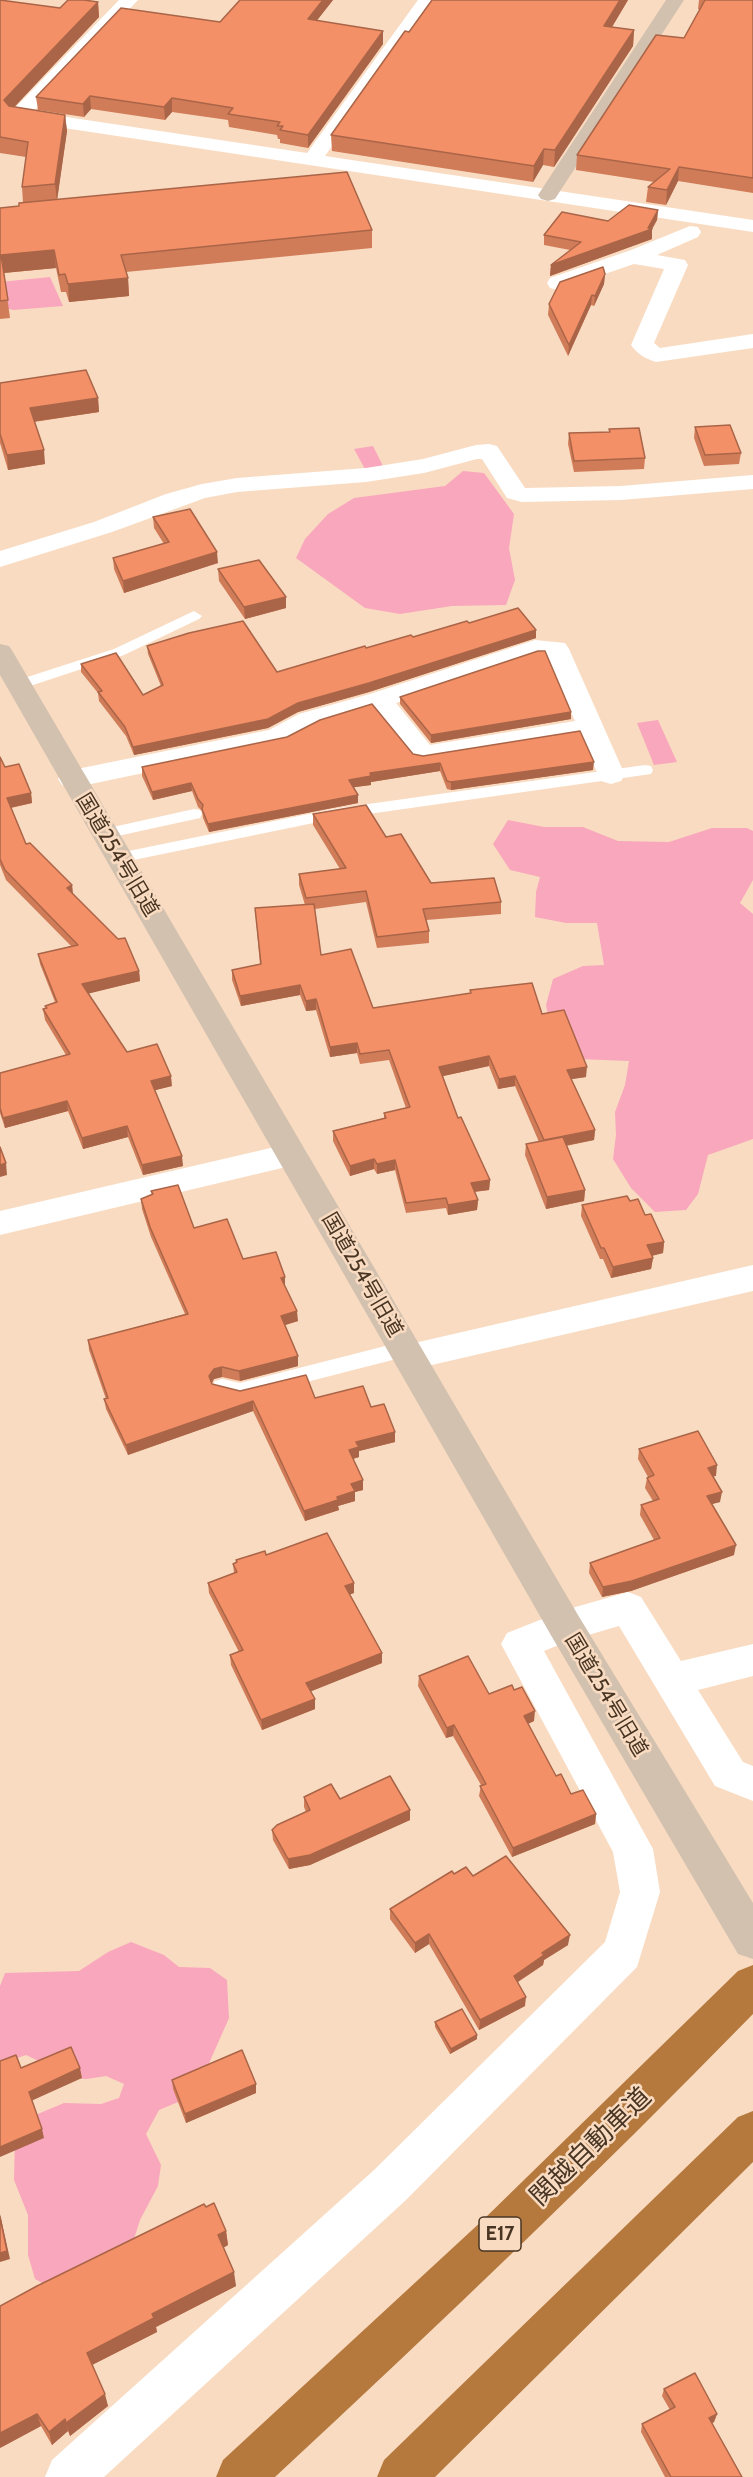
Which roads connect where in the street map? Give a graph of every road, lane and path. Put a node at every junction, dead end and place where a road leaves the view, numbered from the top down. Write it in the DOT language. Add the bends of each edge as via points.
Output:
graph roads {
  1 [pos="129,0"];
  2 [pos="427,0"];
  3 [pos="675,0"];
  4 [pos="0,129"];
  5 [pos="312,160"];
  6 [pos="353,182"];
  7 [pos="329,184"];
  8 [pos="543,203"];
  9 [pos="753,226"];
  10 [pos="690,232"];
  11 [pos="753,242"];
  12 [pos="631,257"];
  13 [pos="558,282"];
  14 [pos="753,341"];
  15 [pos="753,482"];
  16 [pos="0,559"];
  17 [pos="194,616"];
  18 [pos="0,652"];
  19 [pos="18,685"];
  20 [pos="379,700"];
  21 [pos="591,727"];
  22 [pos="645,770"];
  23 [pos="611,775"];
  24 [pos="72,779"];
  25 [pos="194,814"];
  26 [pos="112,846"];
  27 [pos="292,1155"];
  28 [pos="0,1223"];
  29 [pos="753,1278"];
  30 [pos="407,1353"];
  31 [pos="222,1387"];
  32 [pos="565,1626"];
  33 [pos="753,1660"];
  34 [pos="672,1680"];
  35 [pos="753,1784"];
  36 [pos="753,1940"];
  37 [pos="753,1985"];
  38 [pos="753,2132"];
  39 [pos="69,2477"];
  40 [pos="240,2477"];
  41 [pos="401,2477"];
  1 -- 5 [label="street" via="18,116"];
  2 -- 5 [label="street"];
  3 -- 8 [label="street"];
  4 -- 6 [label="street"];
  5 -- 8 [label="street"];
  6 -- 7 [label="street"];
  6 -- 8 [label="street"];
  8 -- 9 [label="street"];
  8 -- 10 [label="street"];
  10 -- 11 [label="street"];
  10 -- 12 [label="street"];
  12 -- 13 [label="street"];
  12 -- 14 [label="street" via="677,265 642,345 656,355"];
  15 -- 16 [label="street" via="621,493 522,495 516,493 489,451 476,452 424,466 366,475 202,491"];
  17 -- 19 [label="lane" via="119,652"];
  18 -- 19 [label="street, 国道254号旧道"];
  19 -- 24 [label="street, 国道254号旧道"];
  20 -- 21 [label="street" via="423,754"];
  20 -- 21 [label="street" via="535,648 556,649"];
  20 -- 24 [label="street" via="309,720 277,737"];
  21 -- 23 [label="street"];
  22 -- 23 [label="lane"];
  23 -- 26 [label="lane"];
  24 -- 26 [label="street, 国道254号旧道"];
  25 -- 26 [label="lane"];
  26 -- 27 [label="street, 国道254号旧道"];
  27 -- 28 [label="street"];
  27 -- 30 [label="street, 国道254号旧道"];
  29 -- 30 [label="street"];
  30 -- 31 [label="lane" via="240,1391"];
  30 -- 32 [label="street, 国道254号旧道"];
  32 -- 34 [label="street" via="628,1608"];
  32 -- 36 [label="street, 国道254号旧道"];
  32 -- 39 [label="street" via="520,1644 633,1850 640,1892 622,1953 390,2185"];
  33 -- 34 [label="street"];
  34 -- 35 [label="street" via="729,1774"];
  37 -- 40 [label="highway, 関越自動車道 / E17" via="401,2330"];
  38 -- 41 [label="highway"];
}
